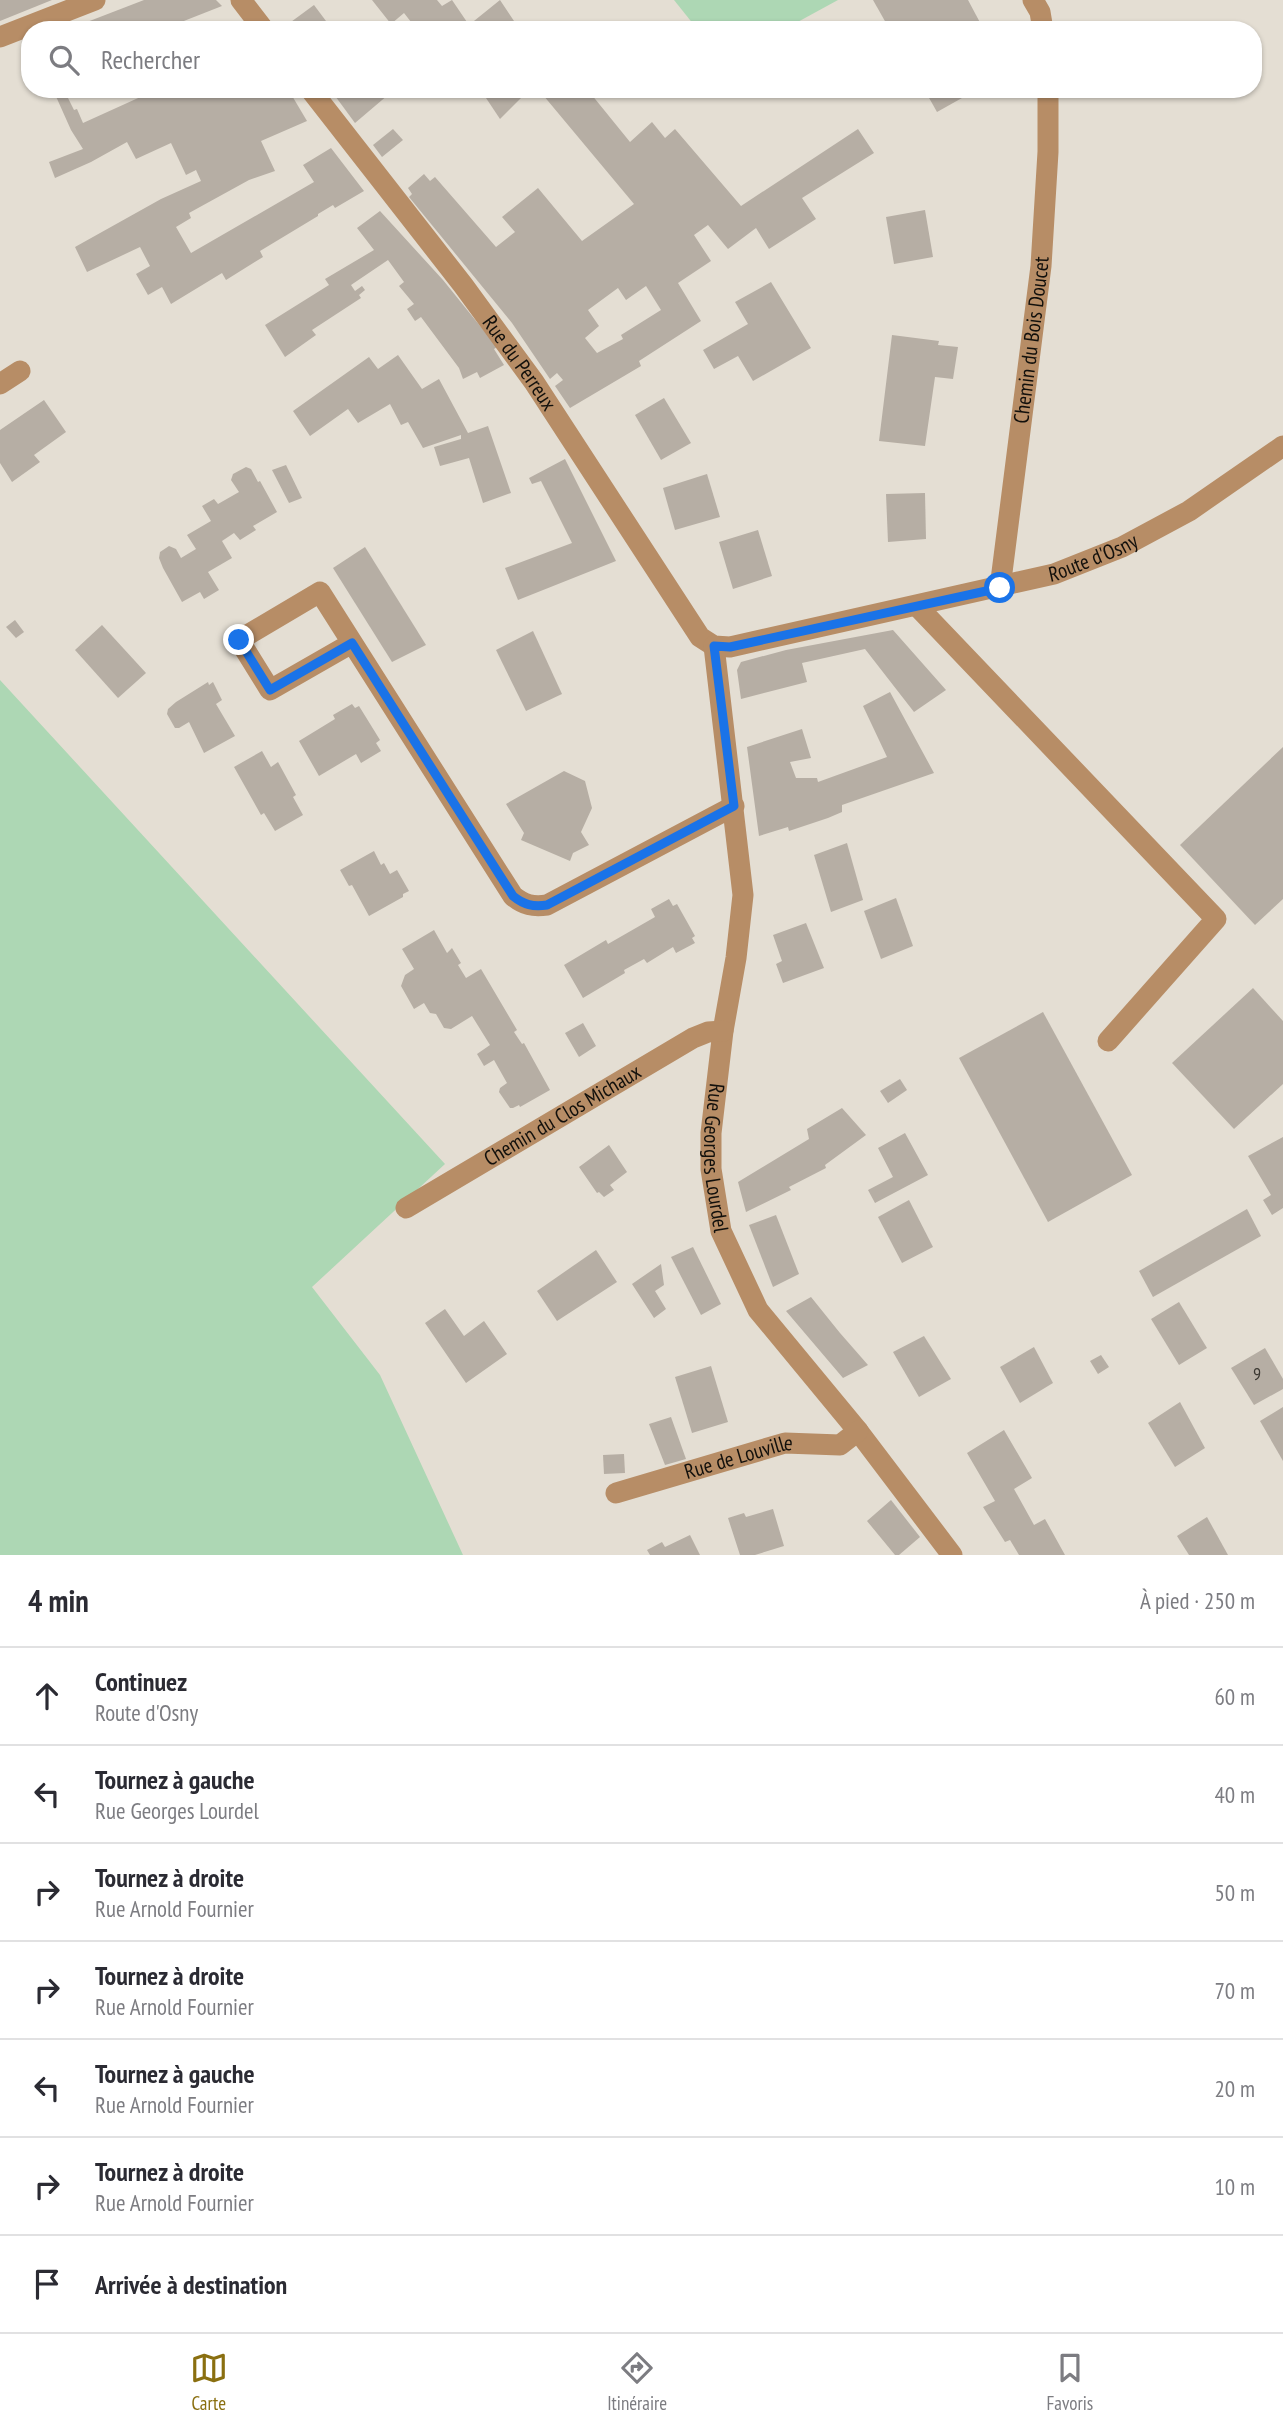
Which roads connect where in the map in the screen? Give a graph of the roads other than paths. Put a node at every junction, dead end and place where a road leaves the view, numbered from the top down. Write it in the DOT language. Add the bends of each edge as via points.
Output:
graph roads {
  1 [pos="95,0"];
  2 [pos="241,0"];
  3 [pos="1033,0"];
  4 [pos="41,21"];
  5 [pos="257,21"];
  6 [pos="1042,21"];
  7 [pos="21,29"];
  8 [pos="0,37"];
  9 [pos="317,98"];
  10 [pos="1048,98"];
  11 [pos="20,371"];
  12 [pos="0,384"];
  13 [pos="1283,446"];
  14 [pos="1000,588"];
  15 [pos="917,607"];
  16 [pos="352,643"];
  17 [pos="714,646"];
  18 [pos="734,806"];
  19 [pos="723,1031"];
  20 [pos="1108,1041"];
  21 [pos="406,1208"];
  22 [pos="858,1432"];
  23 [pos="616,1493"];
  24 [pos="952,1555"];
  1 -- 4 [label="street"];
  2 -- 5 [label="street"];
  3 -- 6 [label="street"];
  7 -- 8 [label="street"];
  9 -- 17 [label="street, Rue du Perreux" via="534,382 700,636"];
  10 -- 14 [label="street, Chemin du Bois Doucet" via="1041,266"];
  11 -- 12 [label="street"];
  13 -- 14 [label="street, Route d'Osny" via="1189,511 1122,547 1054,574"];
  14 -- 15 [label="street, Route d'Osny"];
  15 -- 17 [label="street, Route d'Osny" via="730,647"];
  15 -- 20 [label="street" via="1216,919"];
  16 -- 16 [label="street" via="320,592 239,640 270,690"];
  16 -- 18 [label="street" via="522,904 547,905"];
  17 -- 18 [label="street, Rue Georges Lourdel"];
  18 -- 19 [label="street, Rue Georges Lourdel" via="743,895"];
  19 -- 21 [label="street, Chemin du Clos Michaux" via="692,1038"];
  19 -- 22 [label="street, Rue Georges Lourdel" via="711,1133 711,1169 722,1231 758,1310"];
  22 -- 23 [label="street, Rue de Louville" via="840,1445 785,1443"];
  22 -- 24 [label="street, Rue Georges Lourdel"];
}
